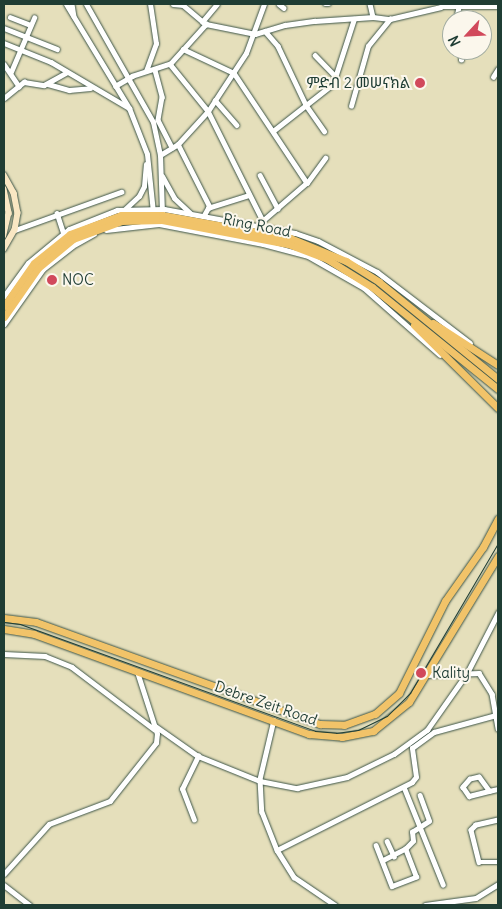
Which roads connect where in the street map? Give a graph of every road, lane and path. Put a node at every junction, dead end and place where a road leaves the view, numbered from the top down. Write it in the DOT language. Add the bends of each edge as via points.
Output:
graph roads {
  1 [pos="66,4"];
  2 [pos="72,4"];
  3 [pos="86,4"];
  4 [pos="150,4"];
  5 [pos="173,4"];
  6 [pos="179,4"];
  7 [pos="217,4"];
  8 [pos="264,4"];
  9 [pos="279,4"];
  10 [pos="325,4"];
  11 [pos="329,4"];
  12 [pos="370,4"];
  13 [pos="420,4"];
  14 [pos="459,5"];
  15 [pos="498,7"];
  16 [pos="284,8"];
  17 [pos="419,12"];
  18 [pos="10,17"];
  19 [pos="373,17"];
  20 [pos="34,18"];
  21 [pos="75,19"];
  22 [pos="354,19"];
  23 [pos="390,19"];
  24 [pos="204,23"];
  25 [pos="31,24"];
  26 [pos="4,28"];
  27 [pos="264,31"];
  28 [pos="255,34"];
  29 [pos="26,37"];
  30 [pos="4,43"];
  31 [pos="21,49"];
  32 [pos="57,49"];
  33 [pos="183,49"];
  34 [pos="315,55"];
  35 [pos="4,64"];
  36 [pos="170,64"];
  37 [pos="498,69"];
  38 [pos="155,70"];
  39 [pos="146,71"];
  40 [pos="11,72"];
  41 [pos="66,73"];
  42 [pos="234,73"];
  43 [pos="336,77"];
  44 [pos="492,77"];
  45 [pos="129,78"];
  46 [pos="47,84"];
  47 [pos="19,86"];
  48 [pos="115,86"];
  49 [pos="90,88"];
  50 [pos="4,98"];
  51 [pos="215,100"];
  52 [pos="306,105"];
  53 [pos="351,106"];
  54 [pos="129,108"];
  55 [pos="208,111"];
  56 [pos="156,121"];
  57 [pos="237,125"];
  58 [pos="273,131"];
  59 [pos="324,131"];
  60 [pos="178,144"];
  61 [pos="172,148"];
  62 [pos="147,154"];
  63 [pos="160,155"];
  64 [pos="325,158"];
  65 [pos="161,173"];
  66 [pos="4,175"];
  67 [pos="260,175"];
  68 [pos="307,183"];
  69 [pos="4,189"];
  70 [pos="121,192"];
  71 [pos="250,195"];
  72 [pos="210,207"];
  73 [pos="125,209"];
  74 [pos="278,210"];
  75 [pos="57,213"];
  76 [pos="190,213"];
  77 [pos="153,214"];
  78 [pos="162,215"];
  79 [pos="204,215"];
  80 [pos="262,224"];
  81 [pos="15,230"];
  82 [pos="63,232"];
  83 [pos="4,235"];
  84 [pos="4,248"];
  85 [pos="4,296"];
  86 [pos="389,300"];
  87 [pos="4,306"];
  88 [pos="410,308"];
  89 [pos="4,317"];
  90 [pos="4,324"];
  91 [pos="476,348"];
  92 [pos="448,362"];
  93 [pos="498,365"];
  94 [pos="498,379"];
  95 [pos="498,389"];
  96 [pos="498,408"];
  97 [pos="498,519"];
  98 [pos="498,529"];
  99 [pos="486,542"];
  100 [pos="498,556"];
  101 [pos="498,613"];
  102 [pos="4,618"];
  103 [pos="4,629"];
  104 [pos="4,654"];
  105 [pos="137,672"];
  106 [pos="467,672"];
  107 [pos="427,674"];
  108 [pos="492,694"];
  109 [pos="498,696"];
  110 [pos="496,716"];
  111 [pos="274,720"];
  112 [pos="154,727"];
  113 [pos="498,728"];
  114 [pos="427,730"];
  115 [pos="434,732"];
  116 [pos="198,756"];
  117 [pos="260,781"];
  118 [pos="404,787"];
  119 [pos="498,790"];
  120 [pos="489,791"];
  121 [pos="420,796"];
  122 [pos="194,820"];
  123 [pos="498,820"];
  124 [pos="422,827"];
  125 [pos="386,841"];
  126 [pos="376,845"];
  127 [pos="405,849"];
  128 [pos="277,850"];
  129 [pos="394,856"];
  130 [pos="383,860"];
  131 [pos="498,862"];
  132 [pos="4,874"];
  133 [pos="443,884"];
  134 [pos="498,884"];
  135 [pos="4,885"];
  136 [pos="332,904"];
  137 [pos="30,905"];
  138 [pos="426,905"];
  1 -- 21 [label="street"];
  2 -- 21 [label="street"];
  3 -- 45 [label="street"];
  4 -- 39 [label="street" via="156,44"];
  5 -- 6 [label="street"];
  6 -- 24 [label="street"];
  7 -- 24 [label="street"];
  8 -- 28 [label="street"];
  9 -- 16 [label="street"];
  10 -- 11 [label="street"];
  12 -- 19 [label="street"];
  13 -- 17 [label="street"];
  14 -- 15 [label="street"];
  14 -- 17 [label="street"];
  17 -- 23 [label="street"];
  18 -- 25 [label="street"];
  19 -- 22 [label="street"];
  19 -- 23 [label="street"];
  20 -- 25 [label="street"];
  21 -- 48 [label="street"];
  22 -- 27 [label="street" via="284,25"];
  22 -- 43 [label="street"];
  23 -- 53 [label="street" via="368,46"];
  24 -- 28 [label="street"];
  24 -- 33 [label="street"];
  25 -- 29 [label="street"];
  26 -- 29 [label="street"];
  27 -- 28 [label="street"];
  27 -- 52 [label="street" via="278,46"];
  28 -- 42 [label="street"];
  29 -- 31 [label="street"];
  29 -- 32 [label="street"];
  30 -- 31 [label="street"];
  31 -- 40 [label="street"];
  31 -- 41 [label="street" via="51,62"];
  33 -- 36 [label="street"];
  33 -- 42 [label="street"];
  34 -- 43 [label="street"];
  35 -- 40 [label="street"];
  36 -- 38 [label="street"];
  36 -- 55 [label="street"];
  37 -- 44 [label="street"];
  38 -- 39 [label="street"];
  38 -- 56 [label="street" via="162,97"];
  39 -- 45 [label="street"];
  40 -- 47 [label="street"];
  41 -- 46 [label="street"];
  41 -- 49 [label="street"];
  42 -- 51 [label="street"];
  42 -- 58 [label="street"];
  43 -- 52 [label="street" via="329,88"];
  45 -- 48 [label="street"];
  45 -- 56 [label="street"];
  46 -- 47 [label="street" via="27,81"];
  46 -- 49 [label="street" via="69,90"];
  47 -- 50 [label="street"];
  48 -- 54 [label="street"];
  49 -- 54 [label="street"];
  51 -- 55 [label="street"];
  51 -- 57 [label="street"];
  52 -- 58 [label="street"];
  52 -- 59 [label="street"];
  54 -- 62 [label="street"];
  55 -- 60 [label="street"];
  55 -- 71 [label="street"];
  56 -- 61 [label="street"];
  56 -- 63 [label="street"];
  58 -- 68 [label="street"];
  60 -- 61 [label="street"];
  60 -- 72 [label="street"];
  61 -- 63 [label="street"];
  62 -- 73 [label="street" via="144,186 140,196"];
  62 -- 77 [label="street"];
  63 -- 65 [label="street"];
  64 -- 68 [label="street"];
  65 -- 76 [label="street" via="174,198"];
  65 -- 78 [label="street"];
  66 -- 81 [label="main road" via="16,199"];
  67 -- 74 [label="street"];
  68 -- 74 [label="street"];
  69 -- 83 [label="main road" via="10,213"];
  70 -- 75 [label="street"];
  71 -- 72 [label="street"];
  71 -- 80 [label="street"];
  72 -- 79 [label="street"];
  73 -- 77 [label="street"];
  73 -- 82 [label="street" via="95,216"];
  74 -- 80 [label="street"];
  75 -- 81 [label="street"];
  75 -- 82 [label="street"];
  76 -- 78 [label="street"];
  76 -- 79 [label="street"];
  77 -- 78 [label="main road, Ring Road"];
  77 -- 87 [label="main road, Ring Road" via="115,217 70,234 34,263"];
  77 -- 89 [label="main road, Ring Road" via="122,221 73,239 35,272"];
  78 -- 86 [label="main road, Ring Road" via="314,253 354,274"];
  78 -- 88 [label="main road, Ring Road" via="290,238 317,247 368,274"];
  79 -- 80 [label="street"];
  80 -- 91 [label="street" via="295,233 353,257 401,288"];
  81 -- 84 [label="main road"];
  82 -- 85 [label="street" via="28,263"];
  86 -- 92 [label="main road"];
  86 -- 95 [label="main road, Ring Road"];
  88 -- 91 [label="main road"];
  88 -- 94 [label="main road, Ring Road"];
  90 -- 92 [label="street" via="39,274 77,243 110,229 159,224 288,249 322,262 364,288"];
  91 -- 93 [label="main road"];
  92 -- 96 [label="main road"];
  97 -- 99 [label="main road"];
  98 -- 99 [label="main road"];
  99 -- 102 [label="main road, Debre Zeit Road" via="445,601 399,693 375,714 344,725 311,721 36,622"];
  100 -- 107 [label="main road, Debre Zeit Road"];
  101 -- 106 [label="street"];
  103 -- 105 [label="main road, Debre Zeit Road" via="34,634"];
  104 -- 112 [label="street" via="45,656 72,667"];
  105 -- 111 [label="main road, Debre Zeit Road"];
  105 -- 112 [label="street"];
  106 -- 107 [label="street"];
  106 -- 108 [label="street" via="479,673"];
  106 -- 114 [label="street"];
  107 -- 111 [label="main road, Debre Zeit Road" via="402,710 373,731 322,736"];
  108 -- 109 [label="street"];
  108 -- 110 [label="street"];
  110 -- 113 [label="street"];
  110 -- 115 [label="street"];
  111 -- 117 [label="street"];
  112 -- 116 [label="street"];
  112 -- 132 [label="street" via="156,743 110,801 49,824"];
  114 -- 115 [label="street"];
  114 -- 117 [label="street" via="394,754 346,776 297,788"];
  115 -- 118 [label="street" via="412,748 416,777"];
  116 -- 117 [label="street"];
  116 -- 122 [label="street" via="182,789"];
  117 -- 128 [label="street" via="262,812"];
  118 -- 124 [label="street"];
  118 -- 128 [label="street"];
  119 -- 120 [label="street"];
  120 -- 120 [label="street" via="469,796 462,787 470,779 479,777"];
  121 -- 124 [label="street" via="430,818"];
  123 -- 131 [label="street" via="476,824 471,830 479,862"];
  124 -- 127 [label="street" via="412,832 412,843"];
  124 -- 133 [label="street"];
  125 -- 129 [label="street"];
  126 -- 130 [label="street"];
  127 -- 129 [label="street"];
  127 -- 130 [label="street" via="415,878 392,886"];
  128 -- 136 [label="street" via="294,877"];
  129 -- 130 [label="street"];
  134 -- 138 [label="street" via="476,898"];
  135 -- 137 [label="street"];
}
